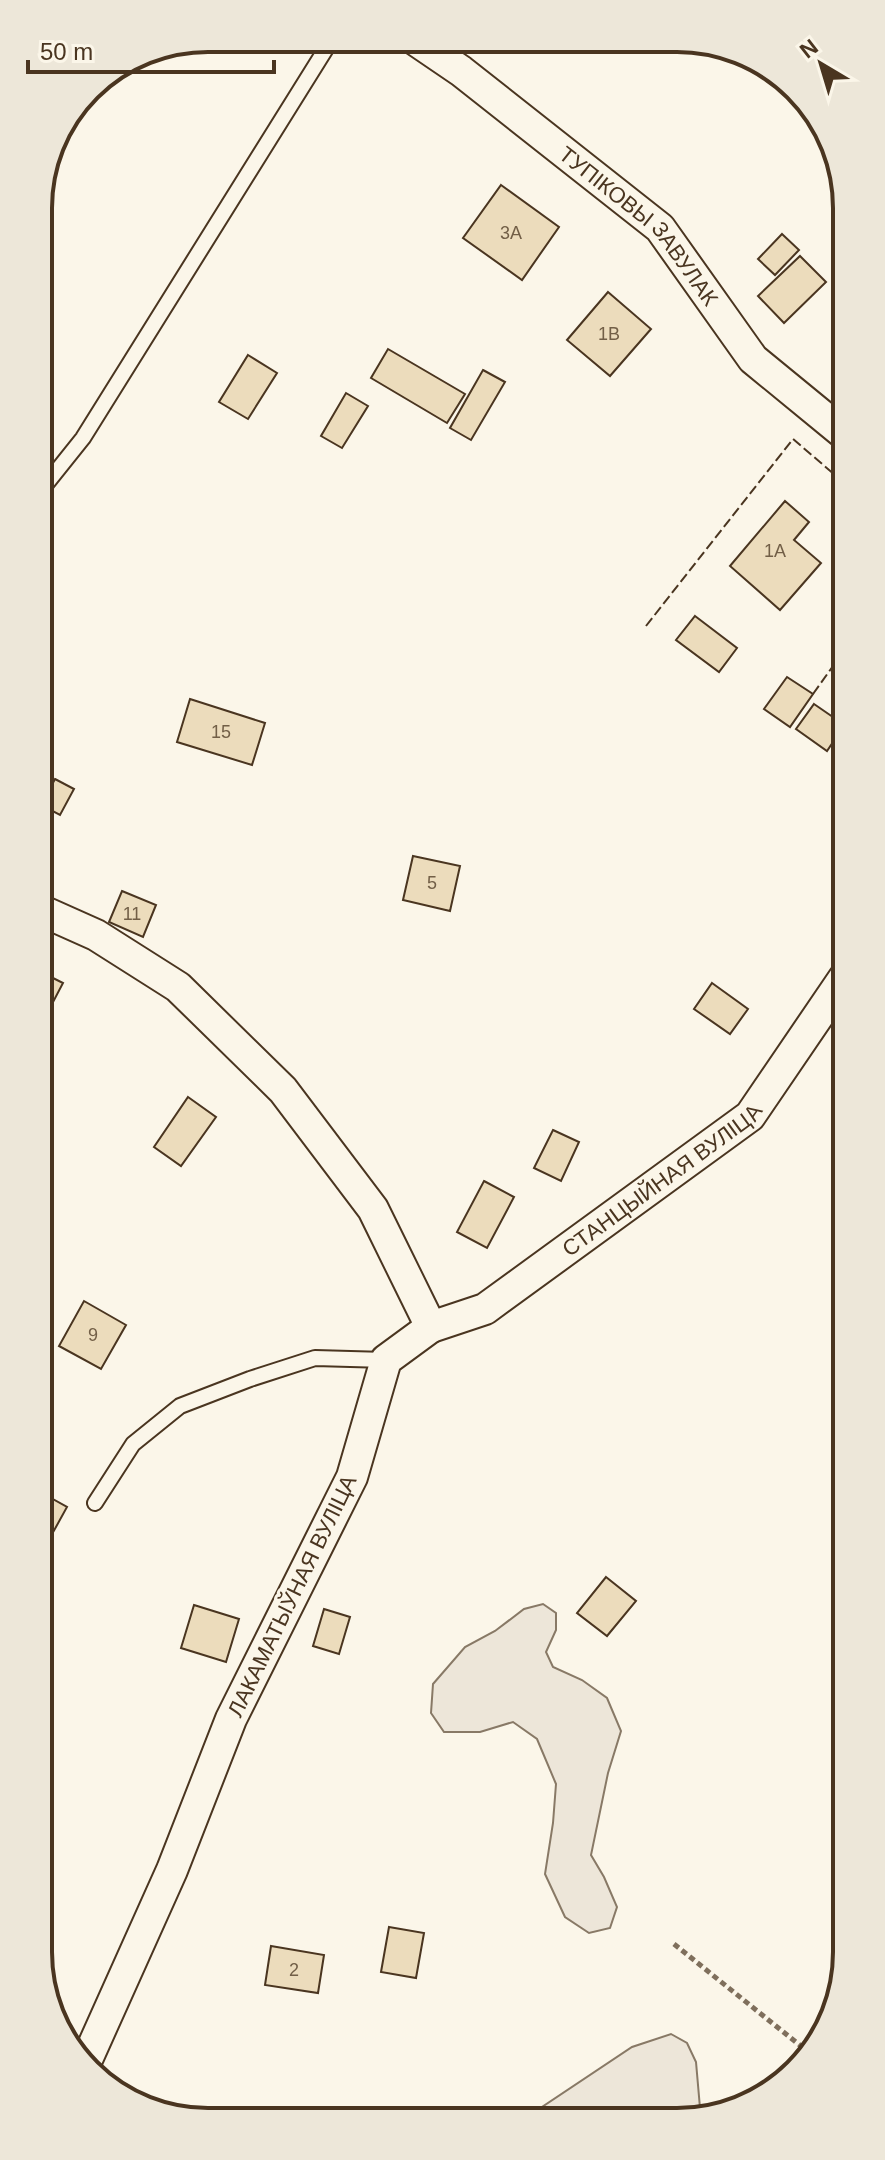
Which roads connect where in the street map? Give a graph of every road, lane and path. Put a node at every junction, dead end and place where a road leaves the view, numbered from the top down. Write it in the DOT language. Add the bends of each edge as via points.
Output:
graph roads {
  1 [pos="324,52"];
  2 [pos="433,52"];
  3 [pos="833,425"];
  4 [pos="52,477"];
  5 [pos="52,915"];
  6 [pos="833,994"];
  7 [pos="431,1327"];
  8 [pos="386,1360"];
  9 [pos="95,1503"];
  10 [pos="674,1944"];
  11 [pos="801,2046"];
  12 [pos="90,2053"];
  1 -- 4 [label="lane" via="83,438"];
  2 -- 3 [label="street, ТУПІКОВЫ ЗАВУЛАК" via="660,228 753,359"];
  5 -- 7 [label="street" via="96,935 178,987 283,1090 373,1209"];
  6 -- 7 [label="street, СТАНЦЫЙНАЯ ВУЛІЦА" via="750,1116 485,1309"];
  7 -- 8 [label="street"];
  8 -- 9 [label="lane" via="315,1358 180,1406 133,1444"];
  8 -- 12 [label="street, ЛАКАМАТЫЎНАЯ ВУЛІЦА" via="352,1477 231,1719 172,1870"];
  10 -- 11 [label="path"];
}
